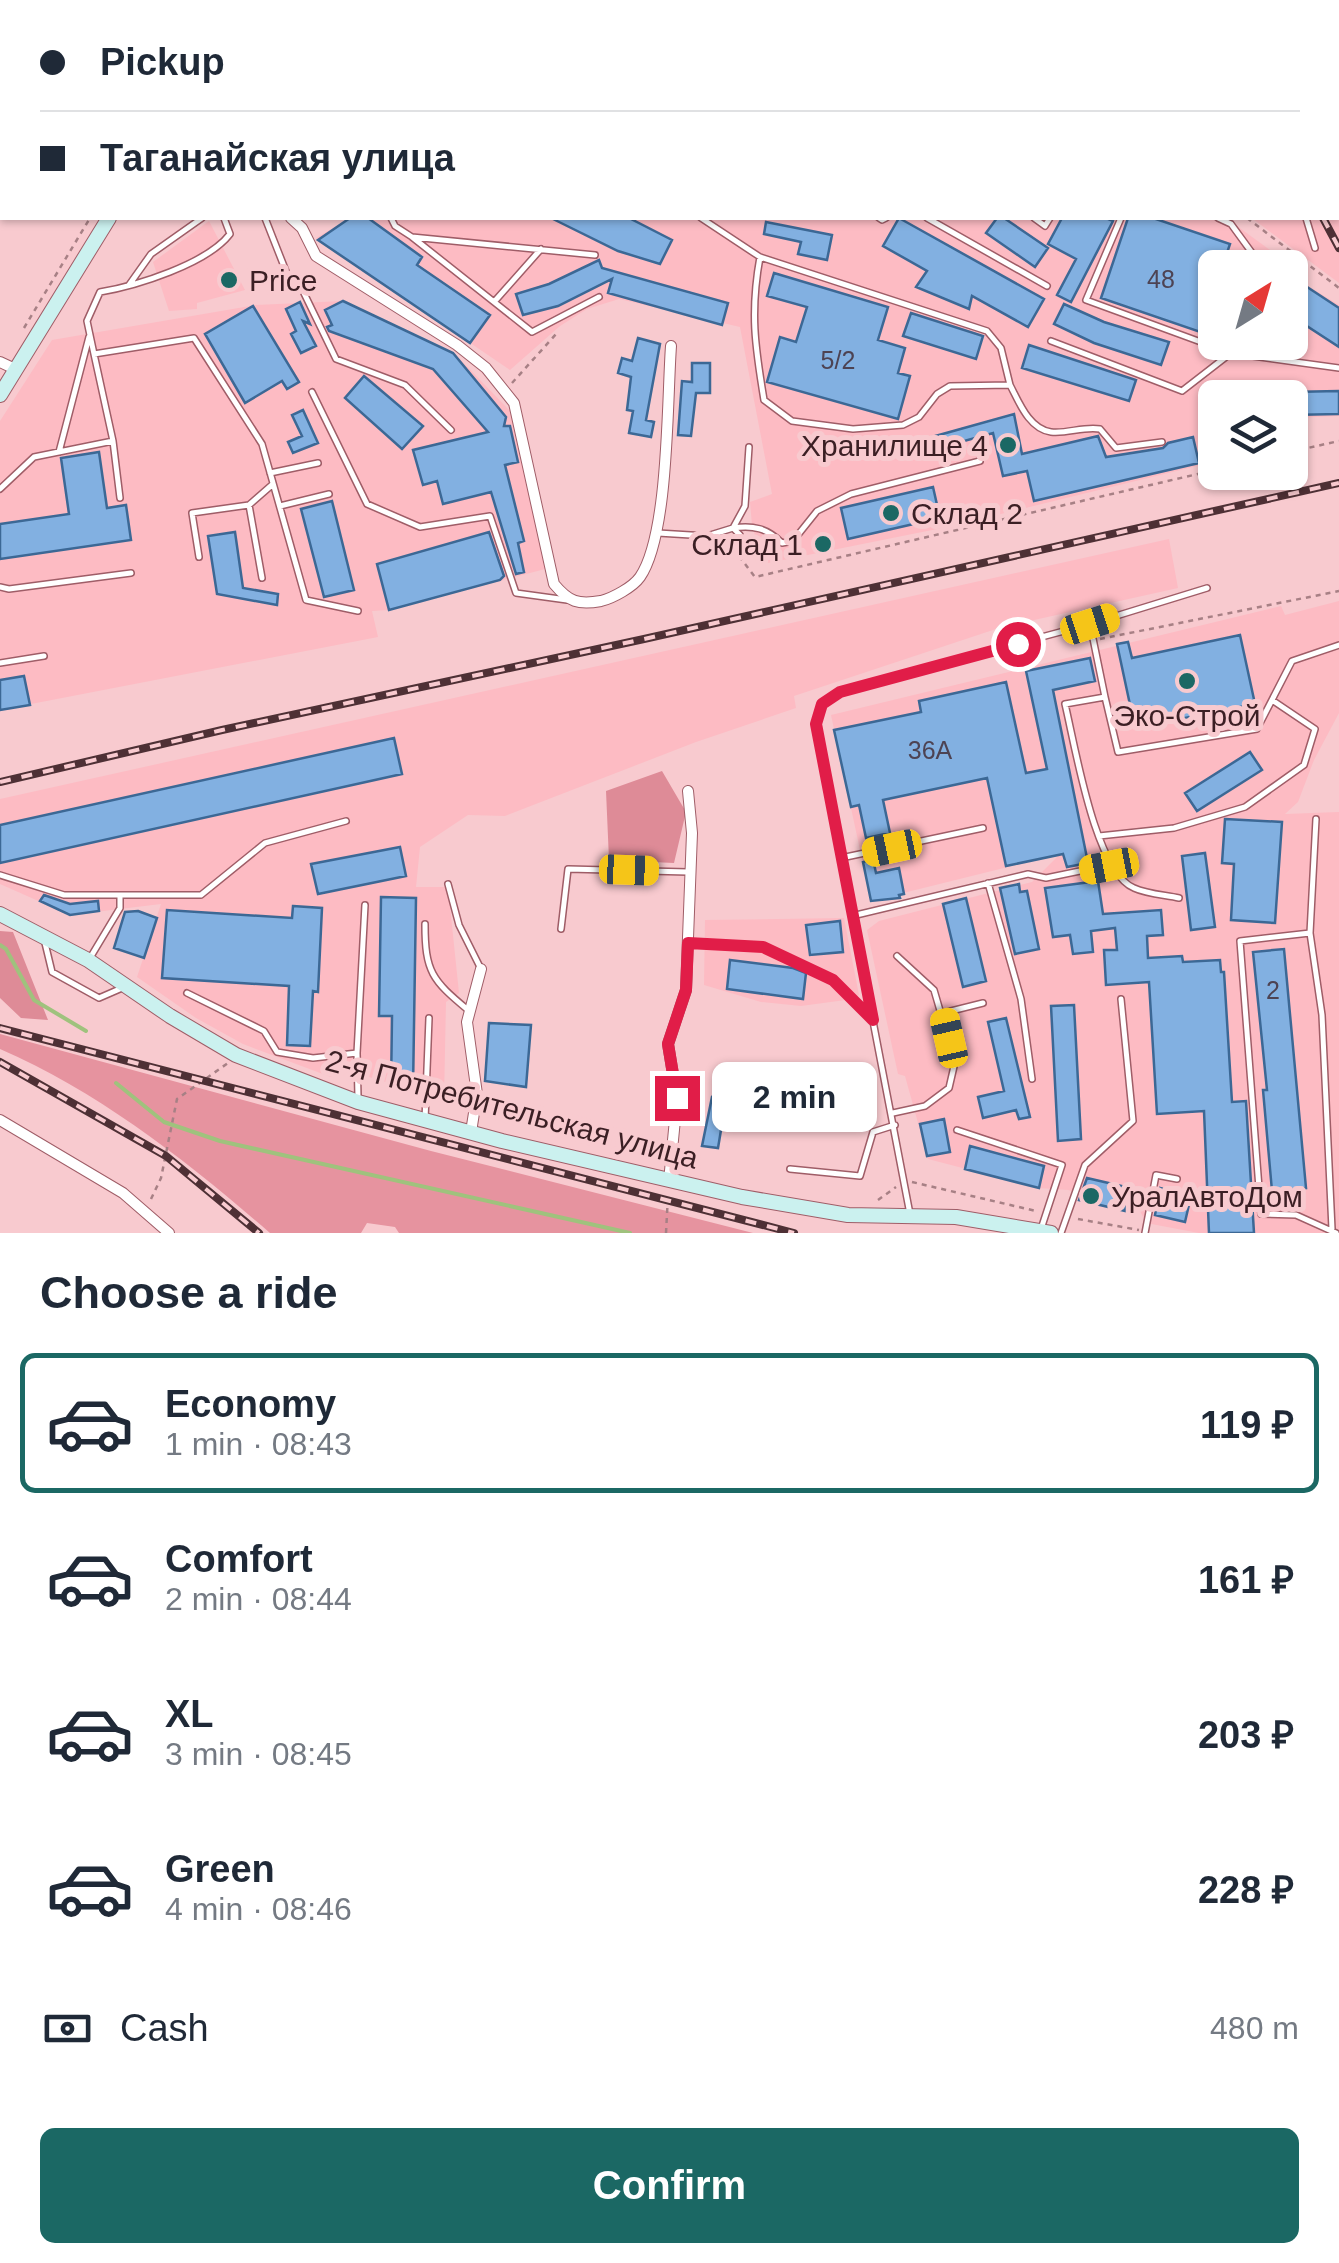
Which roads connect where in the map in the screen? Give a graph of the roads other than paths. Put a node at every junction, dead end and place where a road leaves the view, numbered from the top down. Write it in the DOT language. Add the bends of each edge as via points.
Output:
graph roads {
  1 [pos="108,220"];
  2 [pos="199,220"];
  3 [pos="225,220"];
  4 [pos="266,220"];
  5 [pos="293,220"];
  6 [pos="392,220"];
  7 [pos="703,220"];
  8 [pos="931,220"];
  9 [pos="1120,220"];
  10 [pos="1222,220"];
  11 [pos="1307,220"];
  12 [pos="412,237"];
  13 [pos="1315,248"];
  14 [pos="541,249"];
  15 [pos="1250,250"];
  16 [pos="595,254"];
  17 [pos="760,257"];
  18 [pos="1047,286"];
  19 [pos="127,288"];
  20 [pos="599,297"];
  21 [pos="494,302"];
  22 [pos="90,334"];
  23 [pos="1198,340"];
  24 [pos="1050,341"];
  25 [pos="671,346"];
  26 [pos="94,354"];
  27 [pos="1221,360"];
  28 [pos="1285,360"];
  29 [pos="0,362"];
  30 [pos="16,368"];
  31 [pos="1339,368"];
  32 [pos="1010,385"];
  33 [pos="312,392"];
  34 [pos="0,394"];
  35 [pos="451,430"];
  36 [pos="113,441"];
  37 [pos="1162,442"];
  38 [pos="750,447"];
  39 [pos="59,452"];
  40 [pos="980,461"];
  41 [pos="318,463"];
  42 [pos="270,474"];
  43 [pos="273,484"];
  44 [pos="0,490"];
  45 [pos="330,494"];
  46 [pos="120,498"];
  47 [pos="249,505"];
  48 [pos="280,506"];
  49 [pos="733,528"];
  50 [pos="658,532"];
  51 [pos="707,536"];
  52 [pos="198,557"];
  53 [pos="131,573"];
  54 [pos="262,578"];
  55 [pos="0,587"];
  56 [pos="1207,588"];
  57 [pos="568,600"];
  58 [pos="358,611"];
  59 [pos="1090,624"];
  60 [pos="1339,645"];
  61 [pos="44,656"];
  62 [pos="0,663"];
  63 [pos="1105,697"];
  64 [pos="1272,700"];
  65 [pos="688,790"];
  66 [pos="1316,819"];
  67 [pos="346,821"];
  68 [pos="983,828"];
  69 [pos="1098,836"];
  70 [pos="840,858"];
  71 [pos="1109,866"];
  72 [pos="690,872"];
  73 [pos="0,875"];
  74 [pos="988,883"];
  75 [pos="448,884"];
  76 [pos="120,898"];
  77 [pos="1179,898"];
  78 [pos="365,906"];
  79 [pos="0,914"];
  80 [pos="852,916"];
  81 [pos="425,924"];
  82 [pos="561,929"];
  83 [pos="1310,933"];
  84 [pos="44,935"];
  85 [pos="688,943"];
  86 [pos="898,956"];
  87 [pos="88,960"];
  88 [pos="481,969"];
  89 [pos="127,985"];
  90 [pos="188,993"];
  91 [pos="1121,999"];
  92 [pos="983,1003"];
  93 [pos="470,1012"];
  94 [pos="943,1013"];
  95 [pos="429,1018"];
  96 [pos="873,1020"];
  97 [pos="356,1053"];
  98 [pos="1032,1079"];
  99 [pos="358,1102"];
  100 [pos="892,1113"];
  101 [pos="0,1120"];
  102 [pos="425,1120"];
  103 [pos="895,1125"];
  104 [pos="957,1130"];
  105 [pos="471,1132"];
  106 [pos="790,1168"];
  107 [pos="1177,1179"];
  108 [pos="668,1181"];
  109 [pos="910,1217"];
  110 [pos="1334,1231"];
  111 [pos="1046,1232"];
  112 [pos="1145,1232"];
  113 [pos="170,1233"];
  114 [pos="1062,1233"];
  1 -- 30 [label="street"];
  2 -- 19 [label="lane" via="151,254"];
  3 -- 19 [label="lane" via="230,234 222,244"];
  4 -- 35 [label="lane" via="289,279 301,287 336,359 404,385"];
  5 -- 57 [label="street" via="316,256 456,345 514,403 554,584"];
  6 -- 12 [label="lane"];
  7 -- 17 [label="lane"];
  8 -- 18 [label="lane"];
  9 -- 23 [label="lane" via="1086,300"];
  10 -- 15 [label="lane"];
  11 -- 13 [label="lane"];
  12 -- 14 [label="lane"];
  12 -- 21 [label="lane"];
  14 -- 16 [label="lane"];
  14 -- 21 [label="lane"];
  17 -- 32 [label="lane" via="987,331 1001,348"];
  17 -- 32 [label="lane" via="753,332 764,400 792,421 853,429 902,425 950,386"];
  19 -- 22 [label="lane" via="100,292 87,321"];
  20 -- 21 [label="lane" via="532,332"];
  22 -- 26 [label="lane"];
  22 -- 39 [label="lane"];
  24 -- 27 [label="lane" via="1182,391"];
  25 -- 50 [label="street"];
  26 -- 36 [label="lane"];
  26 -- 42 [label="lane" via="194,338 262,444"];
  28 -- 31 [label="lane"];
  29 -- 30 [label="street"];
  30 -- 34 [label="street"];
  32 -- 37 [label="lane" via="1032,423 1051,432 1100,429 1116,448"];
  33 -- 57 [label="lane" via="366,504 420,527 490,516 516,593"];
  36 -- 39 [label="lane"];
  36 -- 46 [label="lane"];
  38 -- 49 [label="lane" via="745,506"];
  39 -- 44 [label="lane" via="34,456"];
  40 -- 49 [label="lane" via="851,494 817,511 793,542 782,543 752,525"];
  41 -- 42 [label="lane"];
  42 -- 43 [label="lane"];
  43 -- 47 [label="lane"];
  43 -- 48 [label="lane"];
  45 -- 48 [label="lane"];
  47 -- 52 [label="lane" via="192,513"];
  47 -- 54 [label="lane"];
  48 -- 58 [label="lane" via="306,600"];
  49 -- 51 [label="lane"];
  49 -- 51 [label="lane" via="740,535 733,548"];
  50 -- 51 [label="lane"];
  50 -- 57 [label="street" via="639,579 609,599"];
  53 -- 55 [label="lane"];
  56 -- 59 [label="lane"];
  59 -- 63 [label="lane"];
  59 -- 70 [label="lane" via="840,692 822,704 816,724"];
  60 -- 64 [label="lane" via="1292,661"];
  61 -- 62 [label="lane"];
  63 -- 64 [label="lane" via="1118,752 1256,729"];
  63 -- 69 [label="lane" via="1065,704"];
  64 -- 69 [label="lane" via="1315,728 1304,765 1244,807 1174,828"];
  65 -- 72 [label="street"];
  66 -- 83 [label="lane"];
  67 -- 76 [label="lane" via="265,843 201,895"];
  68 -- 70 [label="lane"];
  69 -- 71 [label="lane"];
  70 -- 80 [label="lane"];
  71 -- 74 [label="lane"];
  71 -- 77 [label="lane" via="1131,887"];
  72 -- 82 [label="lane" via="568,868"];
  72 -- 85 [label="street"];
  73 -- 76 [label="lane" via="64,895"];
  74 -- 80 [label="lane"];
  74 -- 98 [label="lane" via="1022,999"];
  75 -- 88 [label="lane" via="458,924"];
  76 -- 87 [label="lane"];
  78 -- 97 [label="lane"];
  79 -- 84 [label="street, 2-я Потребительская улица"];
  80 -- 96 [label="lane"];
  81 -- 93 [label="lane" via="425,953 437,985"];
  83 -- 110 [label="lane" via="1322,1015"];
  83 -- 110 [label="lane" via="1240,940 1261,1214 1296,1215"];
  84 -- 87 [label="street, 2-я Потребительская улица"];
  84 -- 89 [label="lane" via="52,972 100,998"];
  85 -- 96 [label="lane" via="781,954 833,980"];
  85 -- 108 [label="street" via="686,990 668,1044 677,1098"];
  86 -- 94 [label="lane" via="934,990"];
  87 -- 89 [label="street, 2-я Потребительская улица"];
  88 -- 93 [label="street"];
  89 -- 99 [label="street, 2-я Потребительская улица" via="236,1055"];
  90 -- 97 [label="lane" via="264,1031 277,1052 313,1058"];
  91 -- 114 [label="lane" via="1133,1121 1085,1165"];
  92 -- 94 [label="lane"];
  93 -- 105 [label="street" via="478,1094"];
  94 -- 100 [label="lane" via="955,1062 949,1088 925,1106"];
  95 -- 102 [label="lane"];
  96 -- 100 [label="lane"];
  97 -- 99 [label="lane"];
  99 -- 102 [label="street, 2-я Потребительская улица"];
  100 -- 103 [label="lane"];
  101 -- 113 [label="street" via="123,1193"];
  102 -- 105 [label="street, 2-я Потребительская улица"];
  103 -- 106 [label="lane" via="873,1132 860,1176"];
  103 -- 109 [label="lane"];
  104 -- 111 [label="lane" via="1062,1165 1045,1213"];
  105 -- 108 [label="street, 2-я Потребительская улица"];
  107 -- 112 [label="lane" via="1156,1175"];
  108 -- 109 [label="street, 2-я Потребительская улица" via="848,1215"];
  109 -- 111 [label="street, 2-я Потребительская улица" via="956,1216"];
}
